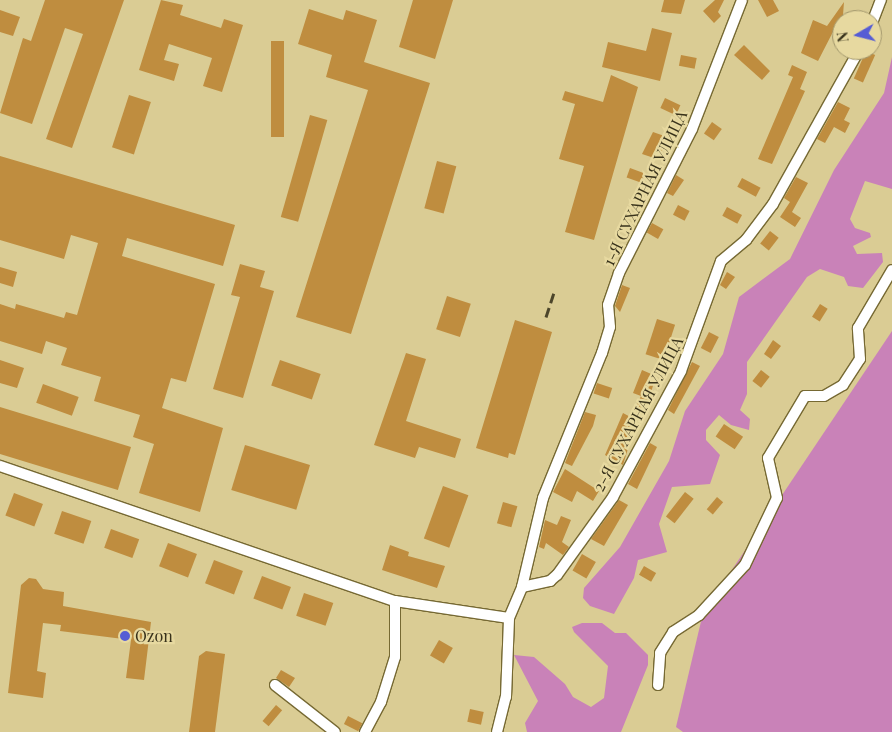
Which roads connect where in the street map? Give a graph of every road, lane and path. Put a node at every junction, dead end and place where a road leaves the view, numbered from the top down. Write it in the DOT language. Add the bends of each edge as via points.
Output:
graph roads {
  1 [pos="742,0"];
  2 [pos="853,60"];
  3 [pos="892,270"];
  4 [pos="0,466"];
  5 [pos="522,587"];
  6 [pos="395,601"];
  7 [pos="510,618"];
  8 [pos="275,685"];
  9 [pos="658,685"];
  10 [pos="335,732"];
  11 [pos="365,732"];
  12 [pos="497,732"];
  1 -- 5 [label="street, 1-Я СУХАРНАЯ УЛИЦА" via="692,129 619,273 608,305 610,327 543,498"];
  2 -- 5 [label="street, 2-Я СУХАРНАЯ УЛИЦА" via="773,204 746,240 721,261 681,371 613,497 557,575 550,581"];
  3 -- 9 [label="street" via="858,328 860,359 843,385 824,396 805,396 768,458 777,498 745,565 699,615 673,632 660,653"];
  4 -- 6 [label="street"];
  5 -- 7 [label="street, 1-Я СУХАРНАЯ УЛИЦА"];
  6 -- 7 [label="street"];
  6 -- 11 [label="street" via="395,657 381,702"];
  7 -- 12 [label="street" via="512,642"];
  8 -- 10 [label="street"];
}
